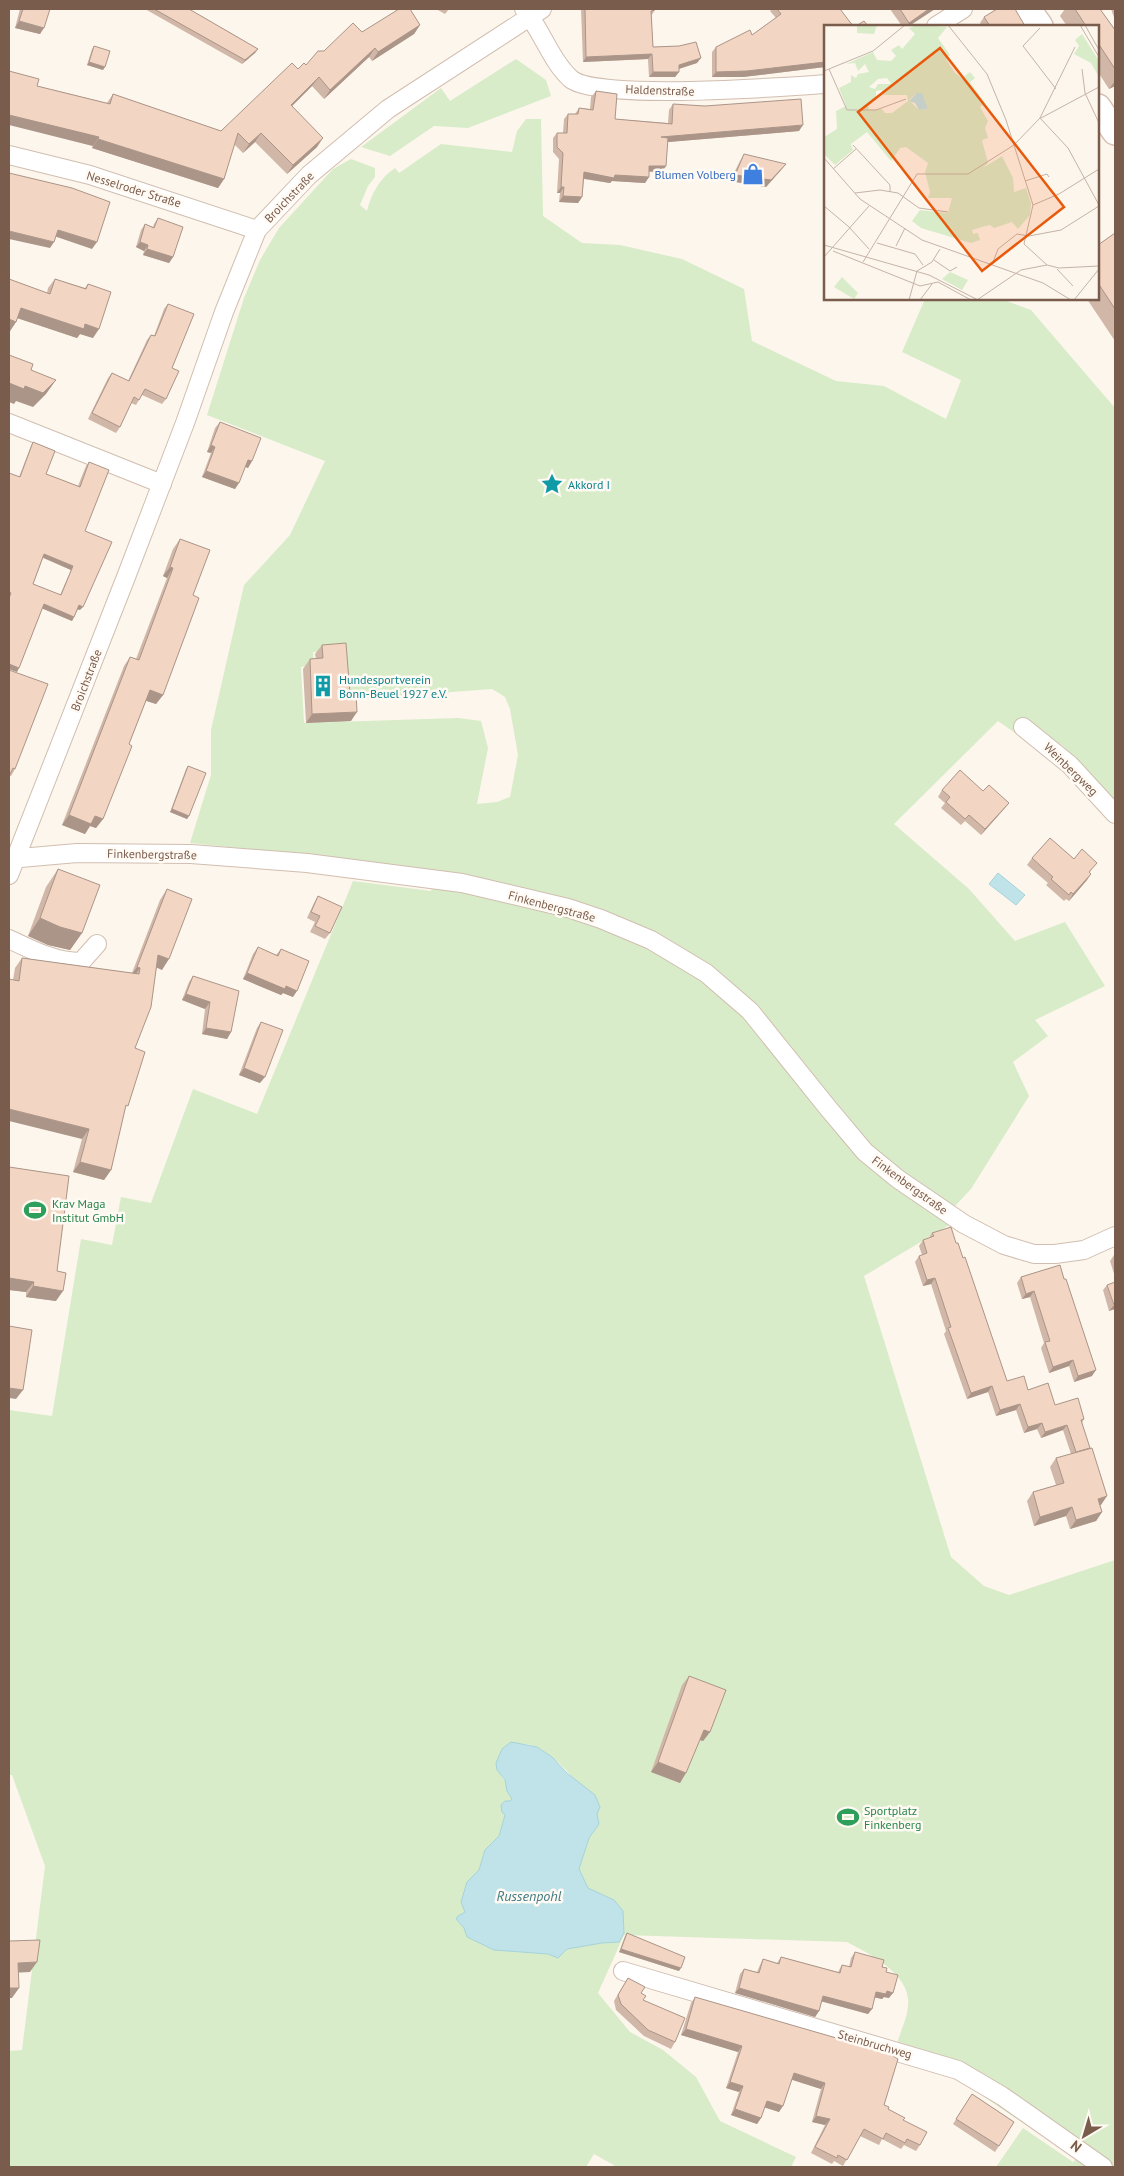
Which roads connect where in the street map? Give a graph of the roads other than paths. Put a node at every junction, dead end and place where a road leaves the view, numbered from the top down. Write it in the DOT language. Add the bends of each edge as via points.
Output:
graph roads {
  1 [pos="963,9"];
  2 [pos="1028,9"];
  3 [pos="532,11"];
  4 [pos="938,25"];
  5 [pos="1039,25"];
  6 [pos="824,84"];
  7 [pos="1099,108"];
  8 [pos="1115,132"];
  9 [pos="9,155"];
  10 [pos="257,230"];
  11 [pos="9,423"];
  12 [pos="162,484"];
  13 [pos="1022,727"];
  14 [pos="1115,814"];
  15 [pos="12,858"];
  16 [pos="9,875"];
  17 [pos="9,939"];
  18 [pos="97,944"];
  19 [pos="1115,1236"];
  20 [pos="623,1971"];
  21 [pos="1103,2167"];
  1 -- 4 [label="street"];
  2 -- 5 [label="main road"];
  3 -- 6 [label="street, Haldenstraße" via="550,51 572,79 588,86 701,91"];
  3 -- 10 [label="street, Broichstraße" via="388,109 309,175"];
  7 -- 8 [label="main road"];
  9 -- 10 [label="street, Nesselroder Straße" via="90,175"];
  10 -- 12 [label="street, Broichstraße"];
  11 -- 12 [label="street"];
  12 -- 15 [label="street, Broichstraße"];
  13 -- 14 [label="street, Weinbergweg" via="1072,767"];
  15 -- 16 [label="street, Broichstraße"];
  15 -- 19 [label="street, Finkenbergstraße" via="77,854 190,854 307,863 462,883 601,919 651,940 706,974 750,1011 865,1152 964,1224 1004,1245 1034,1254 1084,1250"];
  17 -- 18 [label="street" via="69,962 81,962"];
  20 -- 21 [label="street, Steinbruchweg" via="958,2070 1002,2096"];
}
